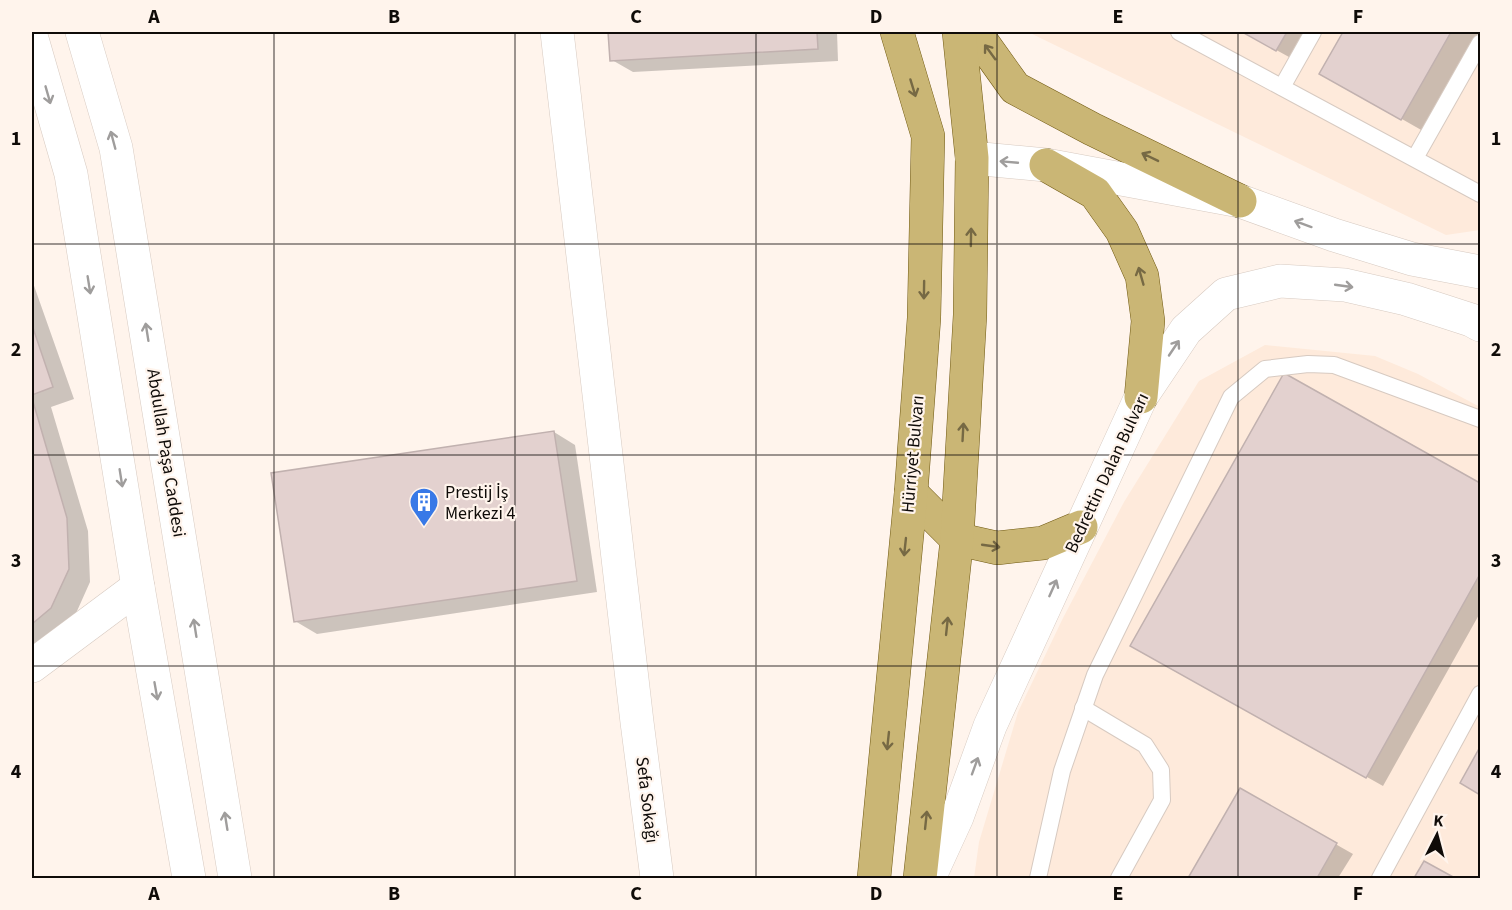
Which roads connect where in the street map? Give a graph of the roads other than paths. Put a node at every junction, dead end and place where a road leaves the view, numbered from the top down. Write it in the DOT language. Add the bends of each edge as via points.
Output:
graph roads {
  1 [pos="82,32"];
  2 [pos="557,32"];
  3 [pos="897,32"];
  4 [pos="959,32"];
  5 [pos="975,32"];
  6 [pos="1179,32"];
  7 [pos="1313,32"];
  8 [pos="32,39"];
  9 [pos="1480,43"];
  10 [pos="1282,87"];
  11 [pos="972,158"];
  12 [pos="1415,158"];
  13 [pos="1046,165"];
  14 [pos="927,189"];
  15 [pos="1480,194"];
  16 [pos="1240,201"];
  17 [pos="1480,253"];
  18 [pos="1412,259"];
  19 [pos="1480,272"];
  20 [pos="1480,325"];
  21 [pos="1141,397"];
  22 [pos="1480,419"];
  23 [pos="911,493"];
  24 [pos="1081,527"];
  25 [pos="957,539"];
  26 [pos="138,586"];
  27 [pos="32,666"];
  28 [pos="1480,694"];
  29 [pos="1083,708"];
  30 [pos="189,879"];
  31 [pos="235,879"];
  32 [pos="657,879"];
  33 [pos="874,879"];
  34 [pos="920,879"];
  35 [pos="929,879"];
  36 [pos="1038,879"];
  37 [pos="1119,879"];
  38 [pos="1380,879"];
  31 -- 1 [label="main road, Abdullah Paşa Caddesi, one-way" via="116,148"];
  2 -- 32 [label="main road, Sefa Sokağı"];
  3 -- 14 [label="main road, Hürriyet Bulvarı, one-way" via="928,136"];
  4 -- 11 [label="main road"];
  16 -- 5 [label="main road, one-way" via="1015,88"];
  6 -- 10 [label="lane"];
  7 -- 10 [label="lane"];
  8 -- 26 [label="main road, one-way" via="71,174"];
  9 -- 12 [label="lane"];
  10 -- 12 [label="lane"];
  13 -- 11 [label="main road, one-way"];
  11 -- 14 [label="main road" via="956,157 938,169"];
  25 -- 11 [label="main road, one-way" via="970,315"];
  12 -- 15 [label="lane"];
  13 -- 16 [label="main road"];
  21 -- 13 [label="main road, one-way" via="1148,321 1142,276 1122,231 1095,193"];
  14 -- 23 [label="main road, Hürriyet Bulvarı, one-way" via="924,318"];
  18 -- 16 [label="main road, one-way"];
  17 -- 18 [label="main road"];
  18 -- 19 [label="main road"];
  21 -- 20 [label="main road, Bedrettin Dalan Bulvarı, one-way" via="1186,330 1226,294 1280,281 1345,285 1406,299"];
  21 -- 24 [label="main road, Bedrettin Dalan Bulvarı"];
  22 -- 29 [label="lane" via="1334,365 1265,369 1231,397 1100,664"];
  23 -- 25 [label="main road"];
  23 -- 33 [label="main road, Hürriyet Bulvarı, one-way"];
  25 -- 24 [label="main road, one-way" via="997,548 1043,543"];
  35 -- 24 [label="main road, Bedrettin Dalan Bulvarı, one-way" via="957,817 990,726"];
  34 -- 25 [label="main road, one-way"];
  26 -- 27 [label="main road"];
  26 -- 30 [label="main road, one-way"];
  28 -- 38 [label="lane"];
  29 -- 36 [label="lane" via="1062,771"];
  29 -- 37 [label="lane" via="1145,745 1161,770 1162,800"];
}
